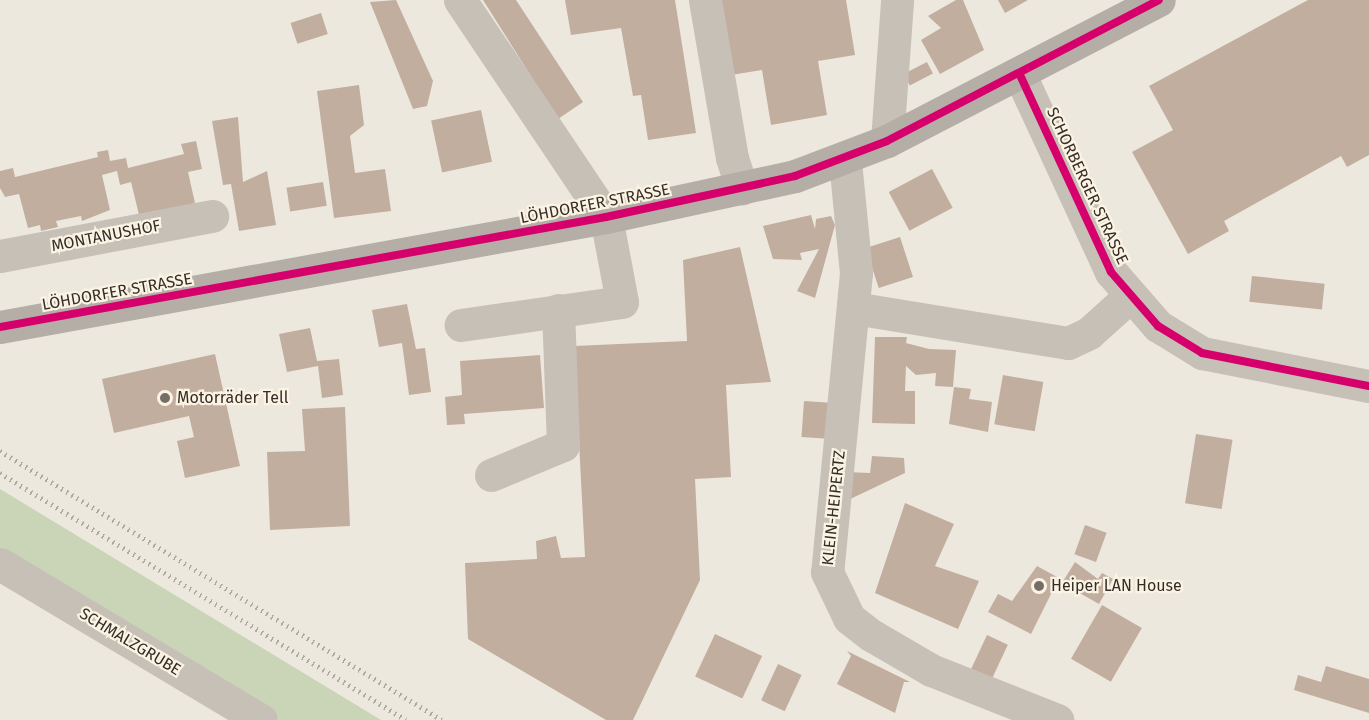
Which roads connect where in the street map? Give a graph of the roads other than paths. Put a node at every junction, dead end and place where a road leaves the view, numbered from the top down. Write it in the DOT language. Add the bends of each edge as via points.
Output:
graph roads {
  1 [pos="460,0"];
  2 [pos="705,0"];
  3 [pos="897,0"];
  4 [pos="1145,3"];
  5 [pos="1020,75"];
  6 [pos="887,141"];
  7 [pos="845,161"];
  8 [pos="742,188"];
  9 [pos="213,216"];
  10 [pos="606,217"];
  11 [pos="0,256"];
  12 [pos="1129,297"];
  13 [pos="854,308"];
  14 [pos="558,310"];
  15 [pos="461,325"];
  16 [pos="0,327"];
  17 [pos="1369,386"];
  18 [pos="491,475"];
  19 [pos="0,564"];
  20 [pos="261,720"];
  21 [pos="1057,720"];
  1 -- 10 [label="street, LÖHDORFER STRASSE"];
  2 -- 8 [label="street" via="732,158"];
  3 -- 6 [label="street"];
  4 -- 5 [label="main road, LÖHDORFER STRASSE"];
  5 -- 6 [label="main road, LÖHDORFER STRASSE"];
  5 -- 12 [label="street, SCHORBERGER STRASSE" via="1111,272"];
  6 -- 7 [label="main road, LÖHDORFER STRASSE"];
  7 -- 8 [label="main road, LÖHDORFER STRASSE"];
  7 -- 13 [label="street, KLEIN-HEIPERTZ" via="855,229"];
  8 -- 10 [label="main road, LÖHDORFER STRASSE"];
  9 -- 11 [label="street, MONTANUSHOF"];
  10 -- 14 [label="street" via="622,302"];
  10 -- 16 [label="main road, LÖHDORFER STRASSE"];
  12 -- 13 [label="street" via="1089,333 1068,343"];
  12 -- 17 [label="street, SCHORBERGER STRASSE" via="1158,326 1202,353"];
  13 -- 21 [label="street, KLEIN-HEIPERTZ" via="827,572 839,602 871,636 931,670"];
  14 -- 15 [label="street"];
  14 -- 18 [label="street" via="563,445"];
  19 -- 20 [label="street, SCHMALZGRUBE"];
}
